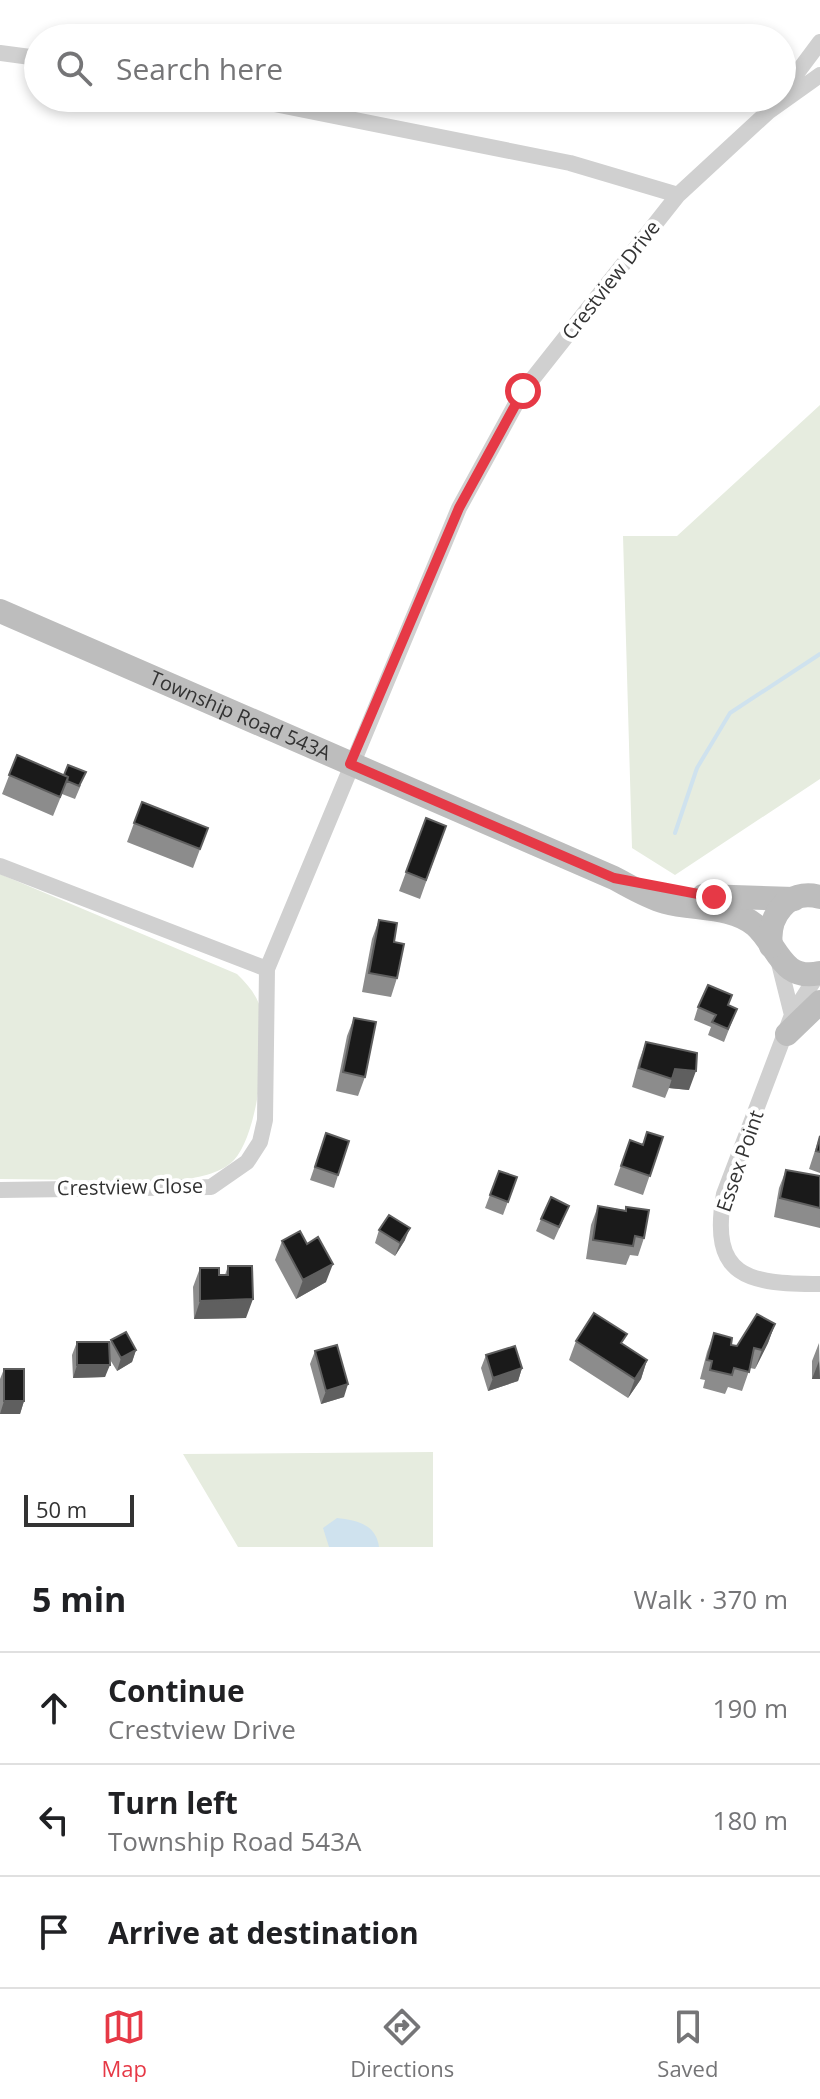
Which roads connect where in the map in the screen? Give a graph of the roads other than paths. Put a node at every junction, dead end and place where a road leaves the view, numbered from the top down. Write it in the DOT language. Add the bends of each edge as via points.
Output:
graph roads {
  1 [pos="820,42"];
  2 [pos="0,53"];
  3 [pos="24,56"];
  4 [pos="796,74"];
  5 [pos="820,75"];
  6 [pos="796,90"];
  7 [pos="315,112"];
  8 [pos="766,112"];
  9 [pos="678,195"];
  10 [pos="0,611"];
  11 [pos="350,764"];
  12 [pos="0,866"];
  13 [pos="614,878"];
  14 [pos="812,896"];
  15 [pos="774,952"];
  16 [pos="267,969"];
  17 [pos="819,973"];
  18 [pos="820,1002"];
  19 [pos="790,1024"];
  20 [pos="0,1190"];
  21 [pos="820,1284"];
  1 -- 4 [label="street"];
  2 -- 3 [label="street"];
  5 -- 6 [label="street"];
  7 -- 9 [label="street, Crestview Drive" via="570,163"];
  8 -- 9 [label="street"];
  9 -- 11 [label="street, Crestview Drive" via="523,391 459,508"];
  10 -- 11 [label="main road, Township Road 543A"];
  11 -- 13 [label="main road, Township Road 543A"];
  11 -- 16 [label="street, Crestview Close"];
  12 -- 16 [label="street"];
  13 -- 14 [label="main road, Township Road 543A" via="714,897"];
  13 -- 15 [label="main road, Township Road 543A" via="654,899 740,917 760,929"];
  14 -- 15 [label="main road, Township Road 543A" via="779,909 772,921"];
  15 -- 17 [label="main road, Township Road 543A" via="799,973"];
  15 -- 19 [label="street"];
  16 -- 20 [label="street, Crestview Close" via="265,1120 260,1142 247,1162 211,1187"];
  17 -- 19 [label="street, Essex Point"];
  18 -- 19 [label="main road"];
  19 -- 21 [label="street, Essex Point" via="724,1194 722,1250 737,1272 750,1279"];
}
